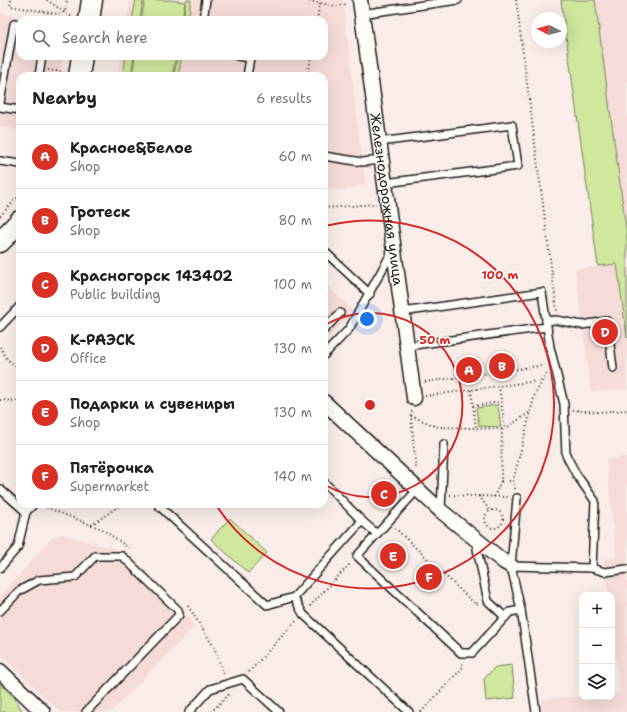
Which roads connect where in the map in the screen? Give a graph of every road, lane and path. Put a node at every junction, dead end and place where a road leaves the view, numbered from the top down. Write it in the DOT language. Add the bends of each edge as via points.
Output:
graph roads {
  1 [pos="11,0"];
  2 [pos="47,0"];
  3 [pos="67,0"];
  4 [pos="92,0"];
  5 [pos="206,0"];
  6 [pos="458,0"];
  7 [pos="516,0"];
  8 [pos="309,1"];
  9 [pos="320,2"];
  10 [pos="358,6"];
  11 [pos="65,12"];
  12 [pos="75,16"];
  13 [pos="84,16"];
  14 [pos="203,16"];
  15 [pos="318,16"];
  16 [pos="16,24"];
  17 [pos="41,60"];
  18 [pos="81,60"];
  19 [pos="250,60"];
  20 [pos="310,60"];
  21 [pos="40,72"];
  22 [pos="80,72"];
  23 [pos="248,72"];
  24 [pos="309,72"];
  25 [pos="0,103"];
  26 [pos="0,107"];
  27 [pos="16,109"];
  28 [pos="379,142"];
  29 [pos="328,157"];
  30 [pos="382,160"];
  31 [pos="0,161"];
  32 [pos="16,163"];
  33 [pos="385,183"];
  34 [pos="16,199"];
  35 [pos="388,204"];
  36 [pos="328,208"];
  37 [pos="0,216"];
  38 [pos="16,225"];
  39 [pos="0,242"];
  40 [pos="394,249"];
  41 [pos="328,255"];
  42 [pos="370,294"];
  43 [pos="16,310"];
  44 [pos="402,312"];
  45 [pos="340,313"];
  46 [pos="556,320"];
  47 [pos="546,324"];
  48 [pos="328,326"];
  49 [pos="0,327"];
  50 [pos="407,346"];
  51 [pos="0,347"];
  52 [pos="328,351"];
  53 [pos="16,366"];
  54 [pos="613,368"];
  55 [pos="544,380"];
  56 [pos="499,386"];
  57 [pos="471,390"];
  58 [pos="414,391"];
  59 [pos="0,400"];
  60 [pos="16,401"];
  61 [pos="501,402"];
  62 [pos="564,404"];
  63 [pos="328,406"];
  64 [pos="473,406"];
  65 [pos="627,410"];
  66 [pos="531,411"];
  67 [pos="411,416"];
  68 [pos="476,428"];
  69 [pos="503,429"];
  70 [pos="444,444"];
  71 [pos="513,480"];
  72 [pos="501,481"];
  73 [pos="328,486"];
  74 [pos="0,489"];
  75 [pos="418,489"];
  76 [pos="442,494"];
  77 [pos="479,496"];
  78 [pos="494,497"];
  79 [pos="517,498"];
  80 [pos="16,503"];
  81 [pos="21,508"];
  82 [pos="30,508"];
  83 [pos="47,508"];
  84 [pos="116,508"];
  85 [pos="161,508"];
  86 [pos="441,510"];
  87 [pos="490,511"];
  88 [pos="26,512"];
  89 [pos="362,521"];
  90 [pos="388,522"];
  91 [pos="377,534"];
  92 [pos="481,543"];
  93 [pos="357,556"];
  94 [pos="511,566"];
  95 [pos="0,568"];
  96 [pos="592,568"];
  97 [pos="627,569"];
  98 [pos="294,597"];
  99 [pos="488,601"];
  100 [pos="521,610"];
  101 [pos="0,611"];
  102 [pos="303,614"];
  103 [pos="505,617"];
  104 [pos="461,653"];
  105 [pos="0,671"];
  106 [pos="243,679"];
  107 [pos="535,708"];
  108 [pos="43,712"];
  109 [pos="86,712"];
  110 [pos="189,712"];
  111 [pos="211,712"];
  112 [pos="279,712"];
  113 [pos="409,712"];
  114 [pos="421,712"];
  115 [pos="529,712"];
  1 -- 11 [label="path" via="10,6 58,14"];
  2 -- 11 [label="path"];
  3 -- 11 [label="path"];
  4 -- 13 [label="street"];
  5 -- 14 [label="lane"];
  6 -- 10 [label="lane"];
  7 -- 46 [label="path" via="558,307"];
  8 -- 9 [label="path"];
  9 -- 10 [label="path" via="336,6"];
  9 -- 15 [label="path"];
  10 -- 28 [label="street, Железнодорожная улица"];
  11 -- 12 [label="path"];
  16 -- 25 [label="lane" via="14,24"];
  17 -- 21 [label="lane"];
  18 -- 22 [label="street"];
  19 -- 23 [label="lane"];
  20 -- 24 [label="path"];
  26 -- 27 [label="lane"];
  28 -- 30 [label="street, Железнодорожная улица"];
  28 -- 33 [label="lane" via="512,125 518,166"];
  29 -- 30 [label="lane" via="362,162"];
  30 -- 33 [label="street, Железнодорожная улица"];
  31 -- 32 [label="lane"];
  33 -- 35 [label="street, Железнодорожная улица"];
  34 -- 37 [label="path"];
  35 -- 36 [label="path"];
  35 -- 40 [label="street, Железнодорожная улица"];
  38 -- 39 [label="street"];
  40 -- 42 [label="lane"];
  40 -- 44 [label="street, Железнодорожная улица"];
  41 -- 42 [label="lane"];
  42 -- 52 [label="lane" via="349,329"];
  43 -- 49 [label="lane"];
  44 -- 47 [label="lane" via="542,292"];
  44 -- 50 [label="street, Железнодорожная улица"];
  45 -- 48 [label="lane"];
  46 -- 47 [label="lane"];
  46 -- 54 [label="lane" via="582,325 607,322"];
  47 -- 50 [label="lane"];
  47 -- 62 [label="lane"];
  50 -- 58 [label="street, Железнодорожная улица"];
  51 -- 53 [label="path"];
  55 -- 56 [label="path"];
  55 -- 58 [label="path" via="550,365"];
  55 -- 66 [label="path" via="535,394"];
  56 -- 57 [label="path"];
  56 -- 61 [label="path"];
  57 -- 58 [label="path"];
  57 -- 64 [label="path"];
  58 -- 67 [label="path"];
  59 -- 60 [label="path"];
  61 -- 64 [label="path"];
  61 -- 69 [label="path"];
  62 -- 65 [label="path" via="574,411"];
  62 -- 96 [label="lane" via="566,455 595,501"];
  63 -- 75 [label="street"];
  64 -- 68 [label="path"];
  66 -- 69 [label="path"];
  66 -- 71 [label="path"];
  67 -- 68 [label="path" via="438,427"];
  67 -- 75 [label="path"];
  68 -- 69 [label="path"];
  69 -- 72 [label="path"];
  70 -- 76 [label="lane"];
  71 -- 72 [label="path"];
  71 -- 79 [label="path"];
  72 -- 78 [label="path"];
  73 -- 89 [label="lane"];
  74 -- 80 [label="lane"];
  75 -- 86 [label="street"];
  75 -- 90 [label="lane"];
  76 -- 77 [label="path"];
  76 -- 86 [label="lane"];
  77 -- 78 [label="path"];
  77 -- 87 [label="path"];
  78 -- 79 [label="path"];
  79 -- 94 [label="lane"];
  81 -- 88 [label="lane"];
  82 -- 88 [label="lane"];
  83 -- 84 [label="path" via="91,525"];
  85 -- 98 [label="lane" via="267,605"];
  86 -- 92 [label="street"];
  87 -- 87 [label="path" via="485,516 486,523 491,527 498,527 502,522 502,515 497,510"];
  88 -- 95 [label="lane" via="18,547"];
  89 -- 91 [label="lane"];
  89 -- 98 [label="lane"];
  90 -- 91 [label="lane"];
  90 -- 99 [label="path" via="475,604"];
  91 -- 93 [label="lane"];
  92 -- 94 [label="street"];
  92 -- 99 [label="lane" via="477,549"];
  93 -- 102 [label="path"];
  93 -- 104 [label="lane"];
  94 -- 96 [label="lane"];
  94 -- 100 [label="lane"];
  96 -- 97 [label="lane" via="605,572"];
  98 -- 102 [label="lane"];
  99 -- 103 [label="lane"];
  100 -- 103 [label="lane" via="510,612"];
  100 -- 107 [label="lane"];
  101 -- 109 [label="lane" via="19,591 39,580 74,577 95,556 122,556 178,610 179,615"];
  102 -- 106 [label="path"];
  102 -- 113 [label="lane"];
  103 -- 104 [label="lane" via="472,653"];
  104 -- 114 [label="path" via="463,667"];
  105 -- 108 [label="street"];
  106 -- 110 [label="lane" via="210,689"];
  106 -- 111 [label="path"];
  106 -- 112 [label="lane"];
  107 -- 115 [label="lane"];
}
